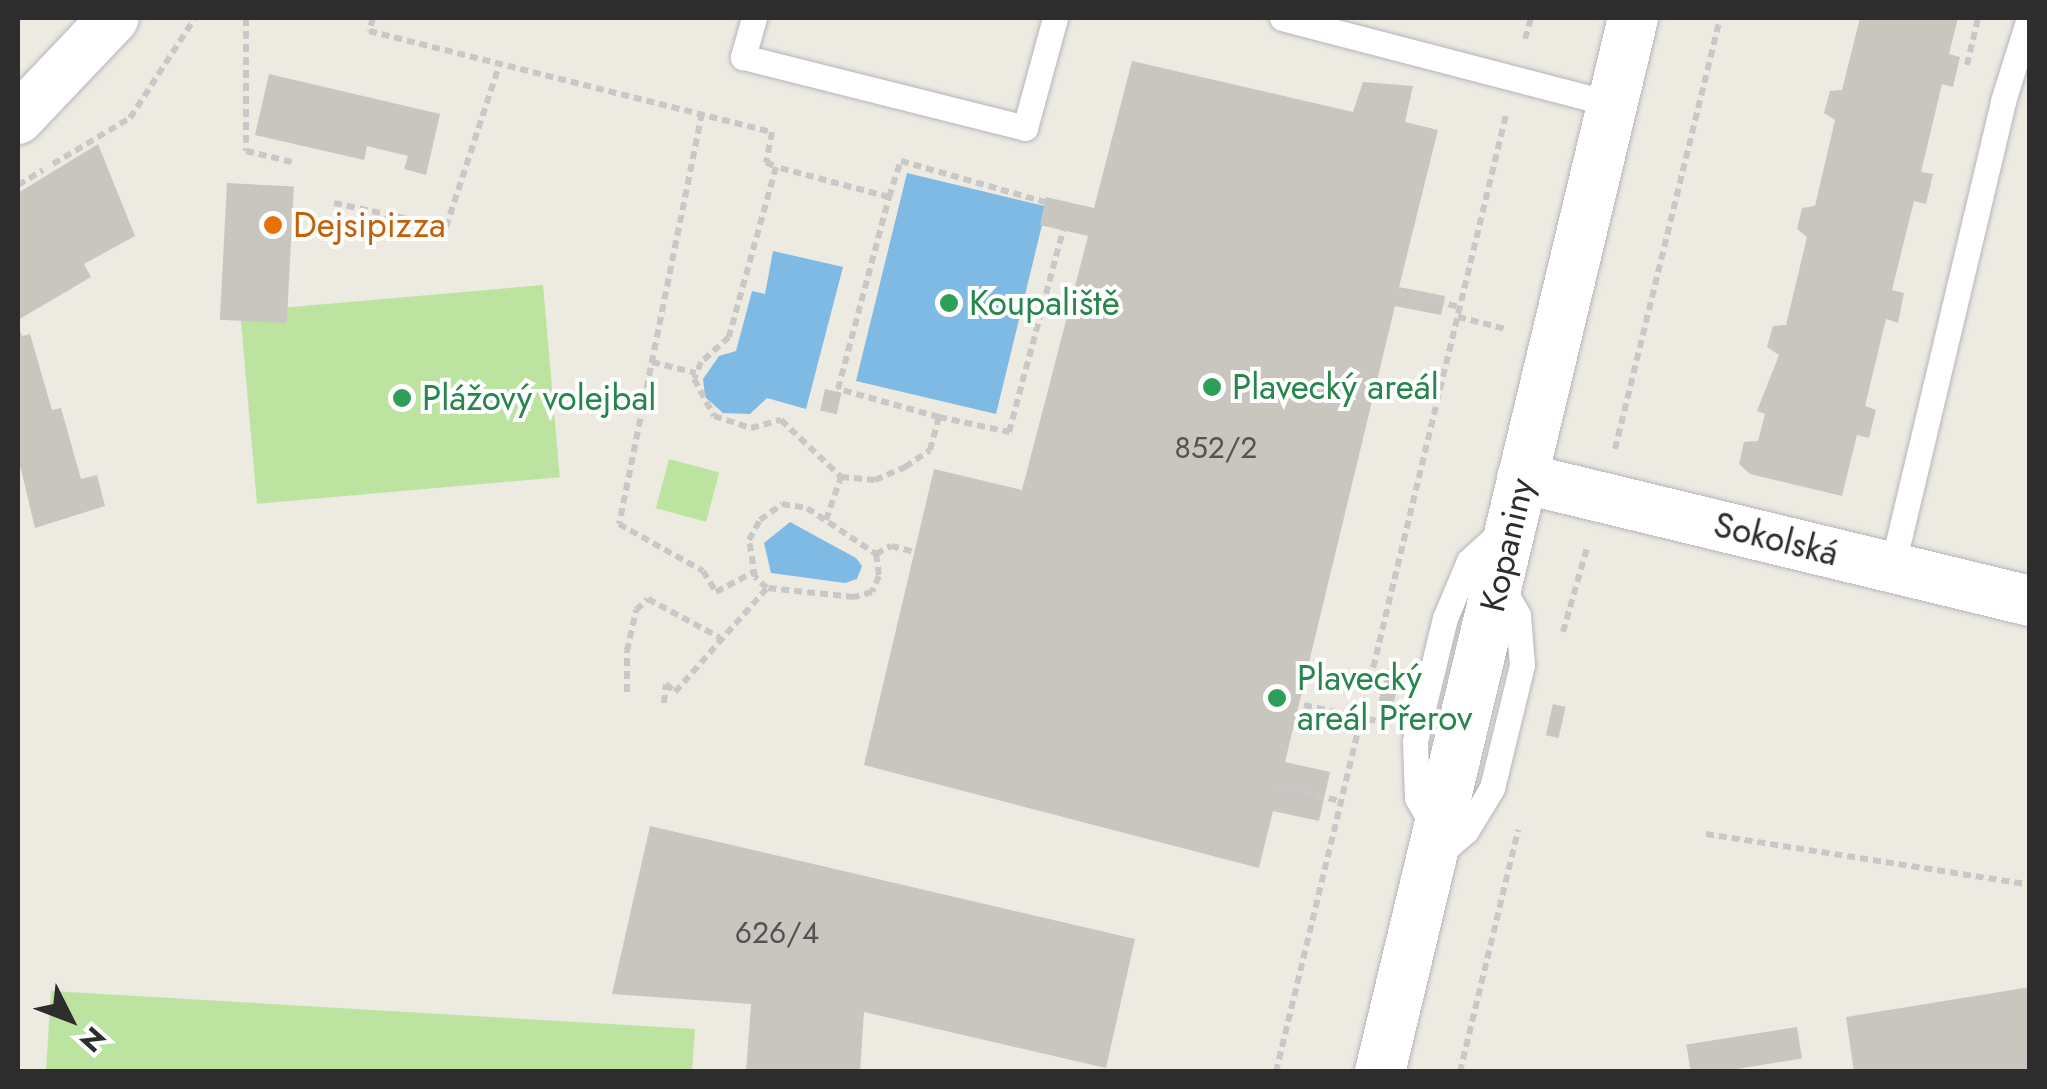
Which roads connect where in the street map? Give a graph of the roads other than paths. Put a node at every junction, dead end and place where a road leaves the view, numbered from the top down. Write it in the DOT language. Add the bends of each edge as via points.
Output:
graph roads {
  1 [pos="114,18"];
  2 [pos="754,18"];
  3 [pos="1055,18"];
  4 [pos="1282,18"];
  5 [pos="1633,18"];
  6 [pos="2030,18"];
  7 [pos="1612,104"];
  8 [pos="18,120"];
  9 [pos="1517,500"];
  10 [pos="1892,568"];
  11 [pos="2030,601"];
  12 [pos="1434,848"];
  13 [pos="1380,1072"];
  1 -- 8 [label="street"];
  2 -- 3 [label="lane" via="743,57 1024,128"];
  4 -- 7 [label="lane"];
  5 -- 7 [label="street, Kopaniny"];
  6 -- 10 [label="lane" via="2003,101"];
  7 -- 9 [label="street, Kopaniny"];
  9 -- 10 [label="street, Sokolská"];
  9 -- 12 [label="street, Kopaniny"];
  9 -- 12 [label="lane" via="1469,562 1445,618 1415,741 1418,798"];
  10 -- 11 [label="street, Sokolská"];
  12 -- 13 [label="street, Kopaniny"];
}
